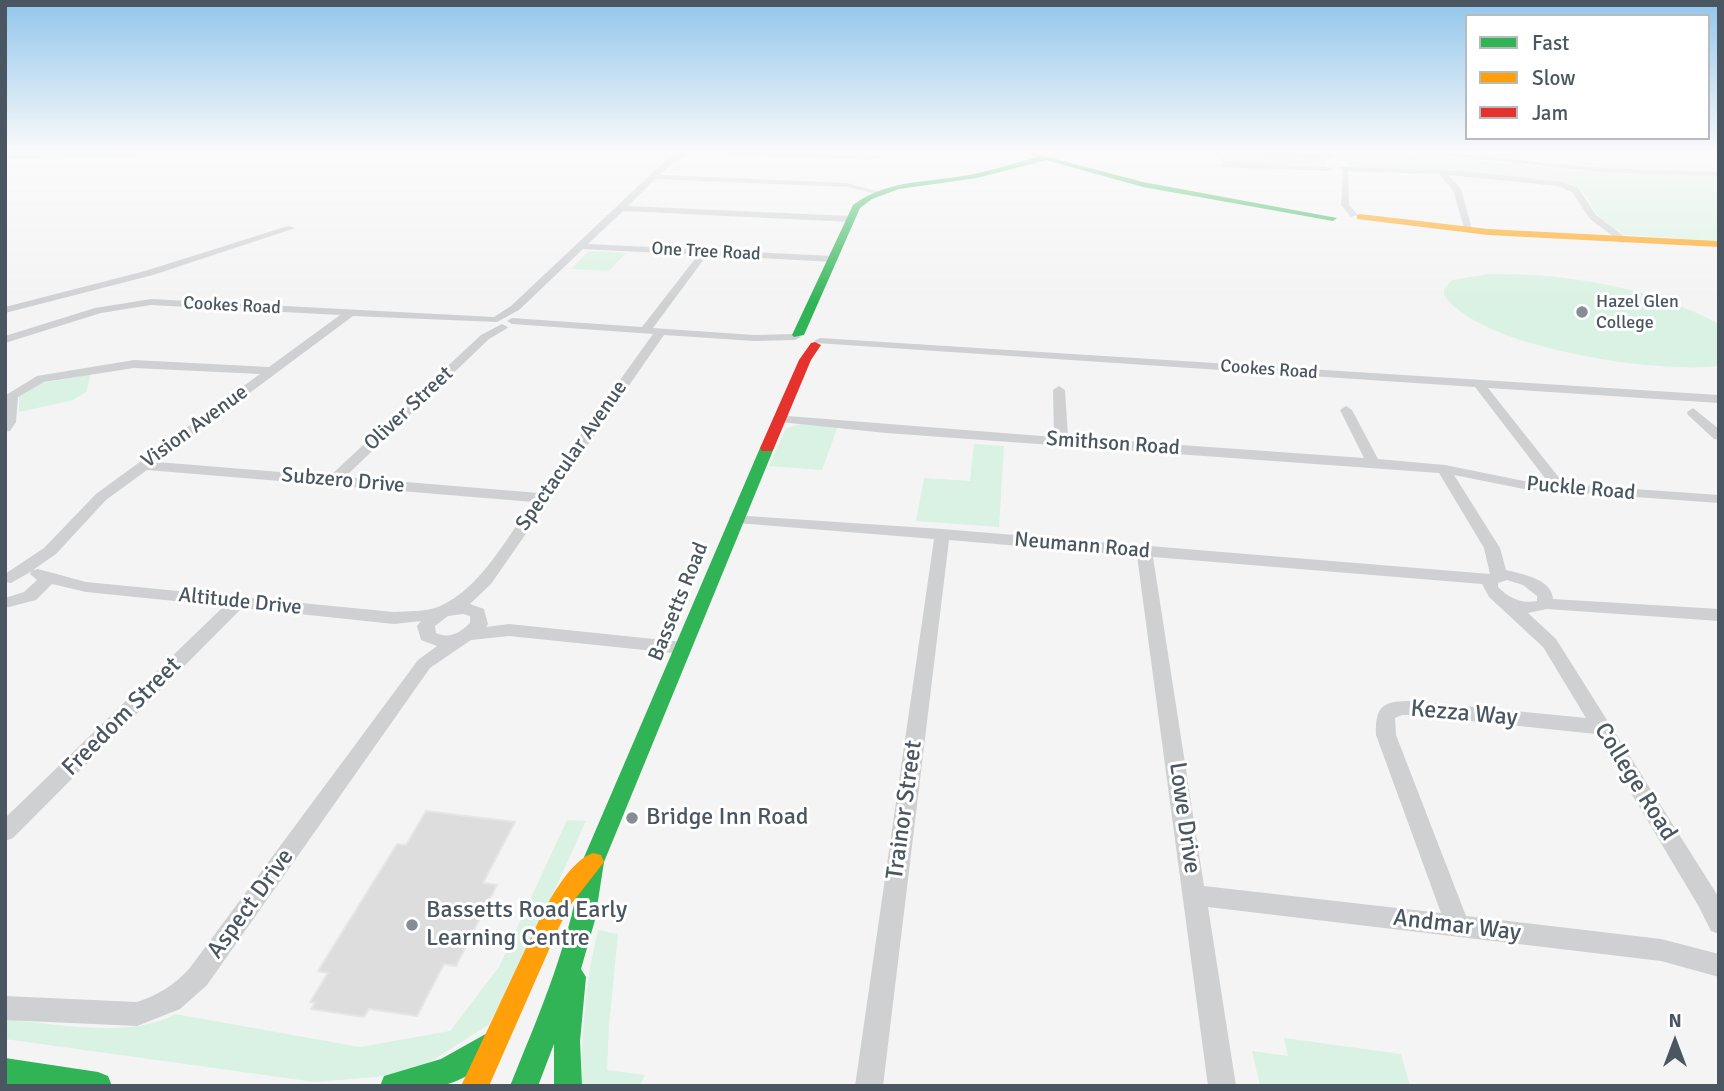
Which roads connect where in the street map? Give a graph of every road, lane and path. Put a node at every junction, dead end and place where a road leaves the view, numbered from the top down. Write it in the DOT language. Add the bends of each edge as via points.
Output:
graph roads {
  1 [pos="626,203"];
  2 [pos="861,203"];
  3 [pos="1251,203"];
  4 [pos="1344,203"];
  5 [pos="1461,203"];
  6 [pos="1584,203"];
  7 [pos="621,208"];
  8 [pos="1346,215"];
  9 [pos="851,219"];
  10 [pos="291,228"];
  11 [pos="1470,231"];
  12 [pos="1625,241"];
  13 [pos="1719,244"];
  14 [pos="580,246"];
  15 [pos="705,252"];
  16 [pos="833,259"];
  17 [pos="5,310"];
  18 [pos="350,313"];
  19 [pos="500,323"];
  20 [pos="652,332"];
  21 [pos="5,340"];
  22 [pos="805,340"];
  23 [pos="271,371"];
  24 [pos="1479,384"];
  25 [pos="1059,390"];
  26 [pos="1719,399"];
  27 [pos="8,401"];
  28 [pos="1346,410"];
  29 [pos="1693,412"];
  30 [pos="780,418"];
  31 [pos="5,428"];
  32 [pos="1719,436"];
  33 [pos="1060,441"];
  34 [pos="1373,462"];
  35 [pos="143,464"];
  36 [pos="1446,469"];
  37 [pos="334,480"];
  38 [pos="1560,488"];
  39 [pos="543,498"];
  40 [pos="1719,499"];
  41 [pos="737,518"];
  42 [pos="942,534"];
  43 [pos="1492,548"];
  44 [pos="50,551"];
  45 [pos="1144,551"];
  46 [pos="44,577"];
  47 [pos="8,580"];
  48 [pos="485,580"];
  49 [pos="86,587"];
  50 [pos="1497,588"];
  51 [pos="1538,595"];
  52 [pos="15,601"];
  53 [pos="239,602"];
  54 [pos="440,612"];
  55 [pos="477,612"];
  56 [pos="1719,615"];
  57 [pos="394,618"];
  58 [pos="509,630"];
  59 [pos="426,634"];
  60 [pos="464,637"];
  61 [pos="1550,643"];
  62 [pos="683,648"];
  63 [pos="424,664"];
  64 [pos="1601,727"];
  65 [pos="5,832"];
  66 [pos="593,862"];
  67 [pos="1194,895"];
  68 [pos="1719,923"];
  69 [pos="1457,925"];
  70 [pos="577,942"];
  71 [pos="1719,966"];
  72 [pos="5,1008"];
  73 [pos="494,1042"];
  74 [pos="5,1071"];
  75 [pos="98,1086"];
  76 [pos="394,1086"];
  77 [pos="475,1086"];
  78 [pos="524,1086"];
  79 [pos="568,1086"];
  80 [pos="869,1086"];
  81 [pos="1222,1086"];
  1 -- 7 [label="street, Oliver Street"];
  2 -- 9 [label="street"];
  3 -- 8 [label="street"];
  4 -- 8 [label="street"];
  5 -- 11 [label="street"];
  6 -- 12 [label="street" via="1593,217"];
  7 -- 9 [label="street"];
  7 -- 14 [label="street, Oliver Street"];
  8 -- 11 [label="street"];
  9 -- 16 [label="street"];
  10 -- 17 [label="street, Cookes Road" via="149,273"];
  11 -- 12 [label="street"];
  12 -- 13 [label="street"];
  14 -- 15 [label="street, One Tree Road"];
  14 -- 19 [label="street, Oliver Street"];
  15 -- 16 [label="street, One Tree Road"];
  15 -- 20 [label="street, Spectacular Avenue"];
  16 -- 22 [label="street" via="807,319"];
  18 -- 19 [label="street, Cookes Road"];
  18 -- 21 [label="street, Cookes Road" via="139,302"];
  18 -- 23 [label="street, Vision Avenue"];
  19 -- 20 [label="street, Cookes Road"];
  19 -- 37 [label="street, Oliver Street"];
  20 -- 22 [label="street, Cookes Road"];
  20 -- 39 [label="street, Spectacular Avenue"];
  22 -- 24 [label="street, Cookes Road"];
  22 -- 30 [label="street, Bassetts Road" via="805,360"];
  23 -- 27 [label="street" via="134,364 49,377 21,388"];
  23 -- 35 [label="street, Vision Avenue"];
  24 -- 26 [label="street, Cookes Road"];
  24 -- 38 [label="street"];
  25 -- 33 [label="street"];
  27 -- 31 [label="street"];
  28 -- 34 [label="street"];
  29 -- 32 [label="street"];
  30 -- 33 [label="street, Smithson Road"];
  30 -- 41 [label="street, Bassetts Road"];
  33 -- 34 [label="street, Smithson Road"];
  34 -- 36 [label="street, Smithson Road"];
  35 -- 37 [label="street, Subzero Drive"];
  35 -- 44 [label="street, Vision Avenue" via="89,507"];
  36 -- 38 [label="street, Puckle Road"];
  36 -- 43 [label="street"];
  37 -- 39 [label="street, Subzero Drive"];
  38 -- 40 [label="street, Puckle Road"];
  39 -- 48 [label="street, Spectacular Avenue"];
  41 -- 42 [label="street, Neumann Road"];
  41 -- 62 [label="street, Bassetts Road"];
  42 -- 45 [label="street, Neumann Road"];
  42 -- 80 [label="street, Trainor Street"];
  43 -- 50 [label="street"];
  43 -- 51 [label="street"];
  44 -- 46 [label="street, Vision Avenue"];
  44 -- 47 [label="street, Vision Avenue"];
  45 -- 50 [label="street, Neumann Road" via="1427,575"];
  45 -- 67 [label="street, Lowe Drive"];
  46 -- 47 [label="street, Altitude Drive" via="29,574"];
  46 -- 49 [label="street, Altitude Drive"];
  46 -- 52 [label="street" via="43,586"];
  48 -- 54 [label="street, Spectacular Avenue" via="464,600"];
  48 -- 55 [label="street, Spectacular Avenue"];
  49 -- 52 [label="street, Altitude Drive"];
  49 -- 53 [label="street, Altitude Drive"];
  50 -- 51 [label="street"];
  50 -- 51 [label="street" via="1524,607"];
  50 -- 61 [label="street, College Road"];
  51 -- 56 [label="street"];
  51 -- 61 [label="street, College Road"];
  53 -- 57 [label="street, Altitude Drive"];
  53 -- 65 [label="street, Freedom Street"];
  54 -- 55 [label="street, Altitude Drive" via="464,608"];
  54 -- 57 [label="street, Altitude Drive"];
  54 -- 59 [label="street" via="428,621"];
  55 -- 58 [label="street"];
  55 -- 60 [label="street, Spectacular Avenue" via="479,624"];
  57 -- 59 [label="street, Altitude Drive"];
  58 -- 60 [label="street"];
  58 -- 62 [label="street"];
  59 -- 60 [label="street, Altitude Drive" via="440,642"];
  59 -- 63 [label="street, Aspect Drive"];
  60 -- 63 [label="street, Aspect Drive"];
  61 -- 64 [label="street, College Road"];
  62 -- 66 [label="street, Bassetts Road"];
  63 -- 72 [label="street, Aspect Drive" via="190,987 169,1002 137,1014"];
  64 -- 68 [label="street, College Road"];
  64 -- 69 [label="street, Kezza Way" via="1413,708 1385,715 1386,735"];
  66 -- 70 [label="street, Bassetts Road" via="591,892"];
  66 -- 73 [label="street, Bassetts Road" via="550,921"];
  67 -- 69 [label="street, Andmar Way"];
  67 -- 81 [label="street, Lowe Drive"];
  69 -- 71 [label="street, Andmar Way" via="1661,950"];
  70 -- 78 [label="street, Bassetts Road"];
  70 -- 79 [label="street" via="567,1041"];
  73 -- 76 [label="street" via="456,1069"];
  73 -- 77 [label="street, Bassetts Road"];
  74 -- 75 [label="street"];
}
